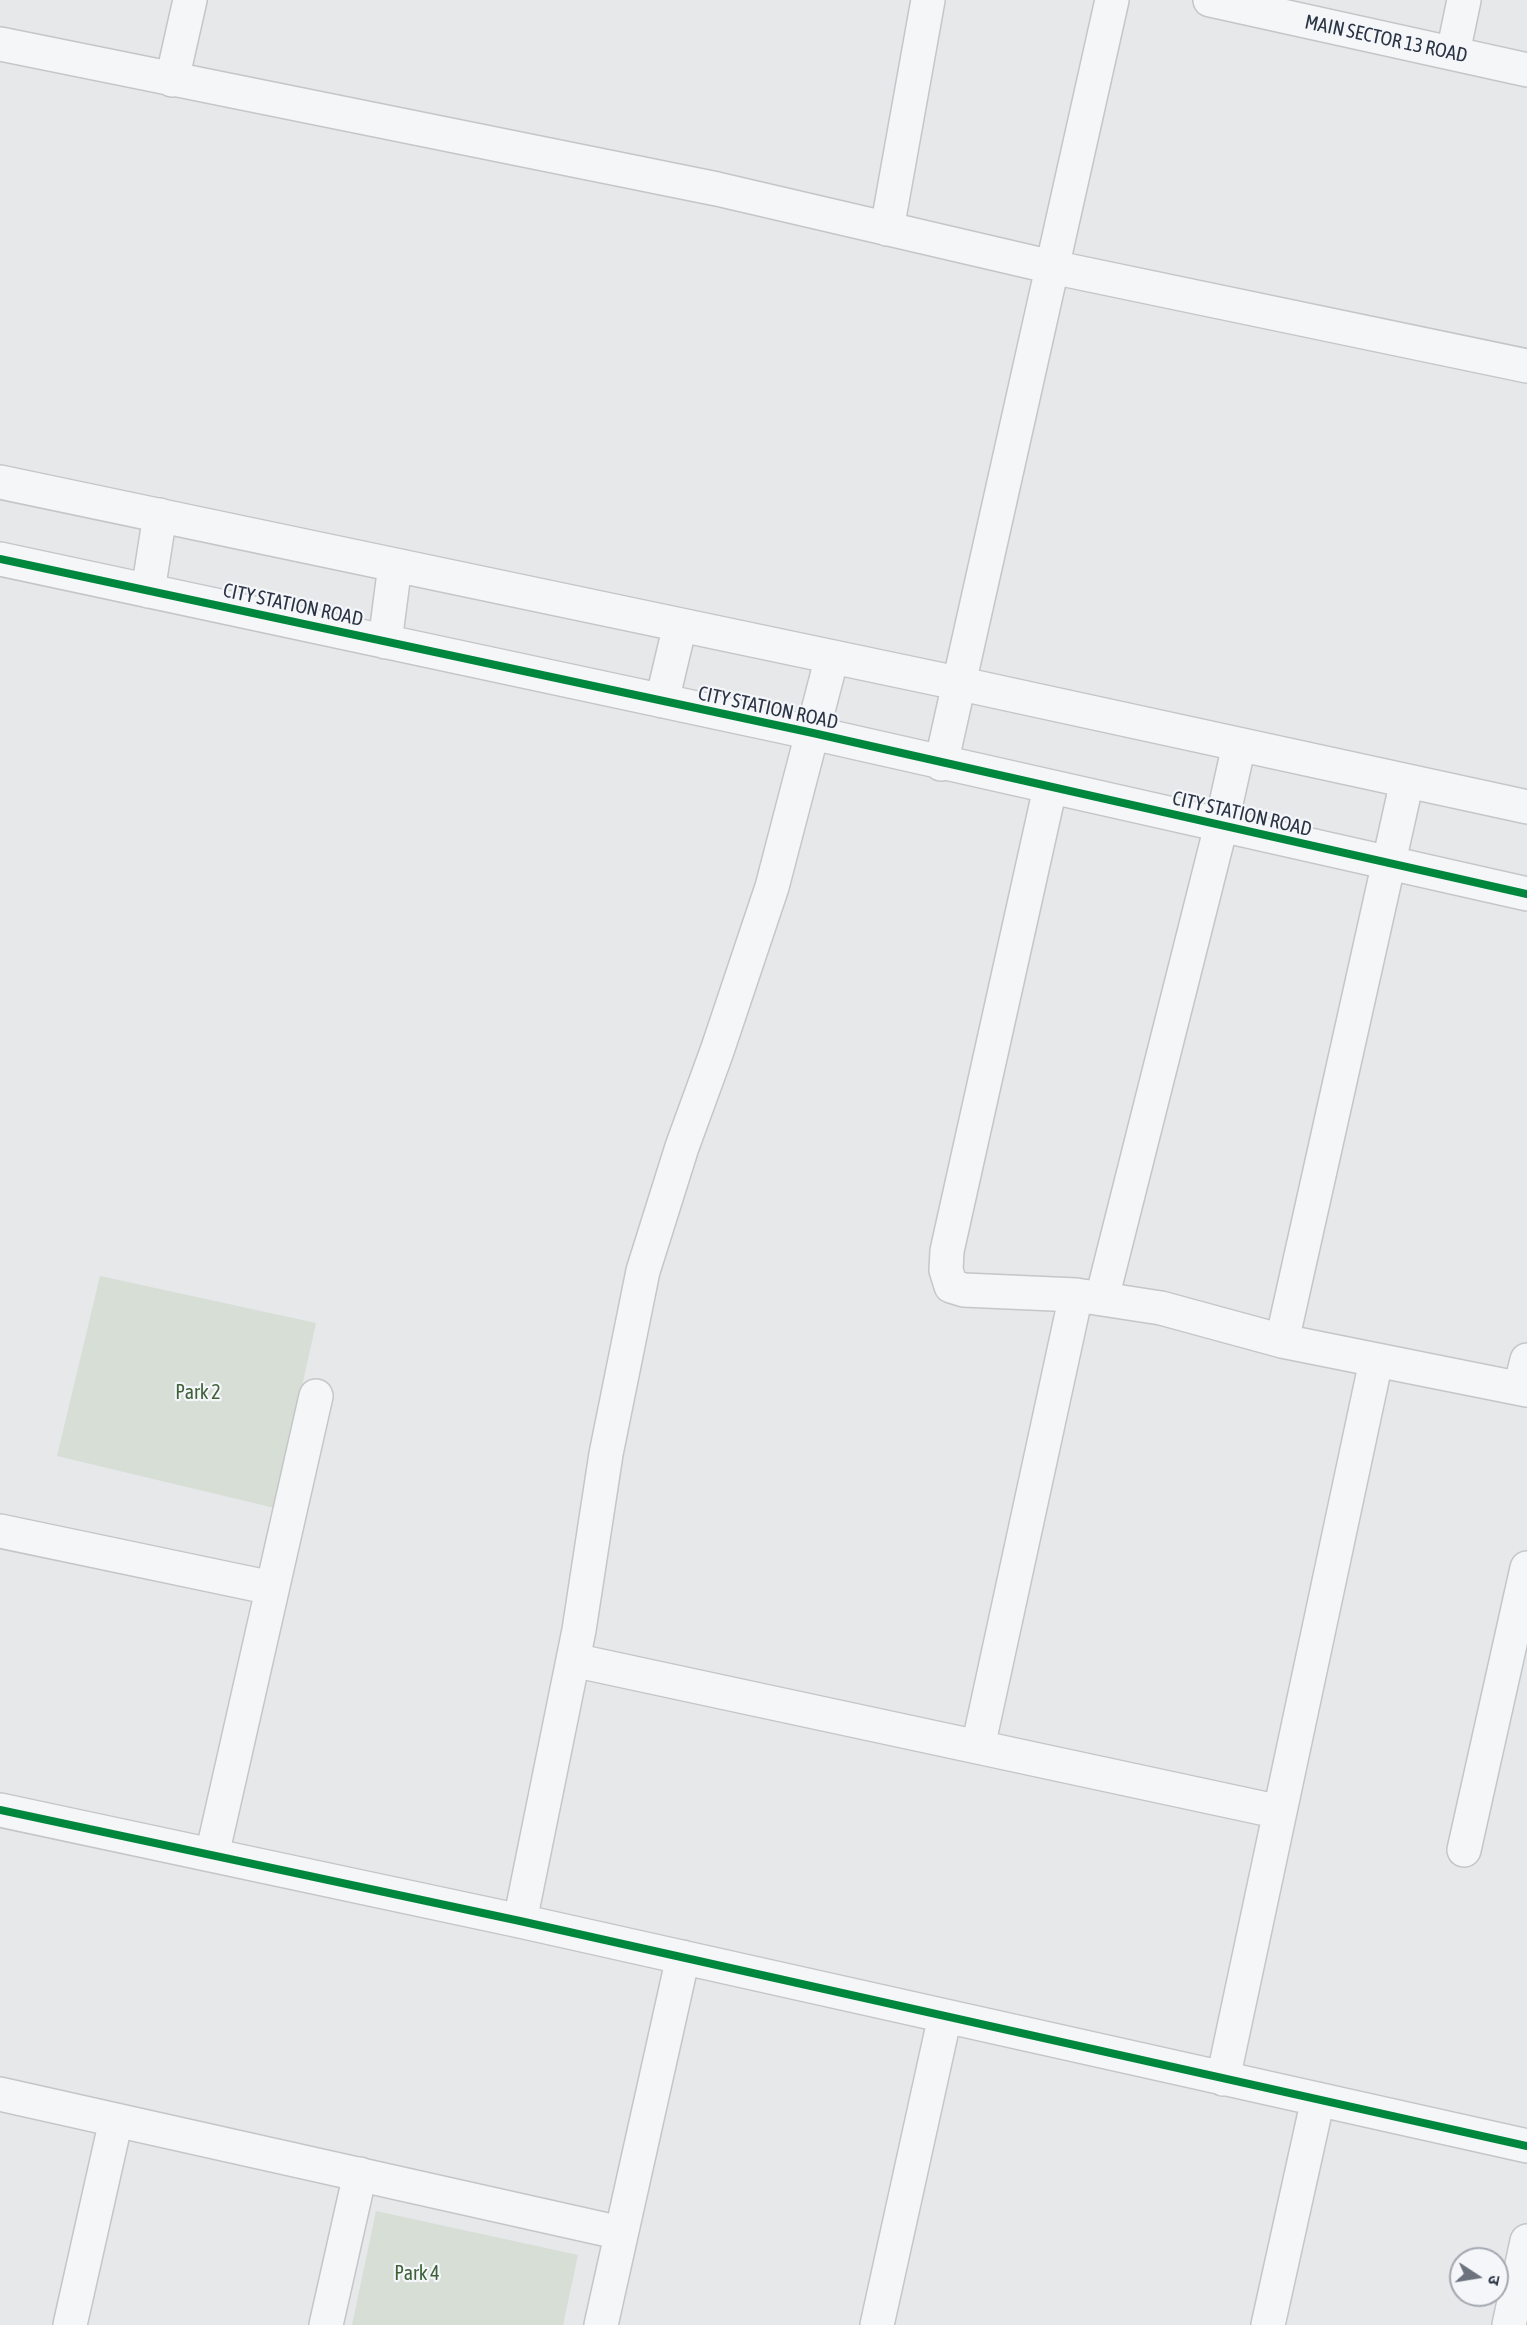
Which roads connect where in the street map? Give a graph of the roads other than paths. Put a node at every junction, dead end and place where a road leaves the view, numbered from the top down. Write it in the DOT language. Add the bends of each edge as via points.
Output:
graph roads {
  1 [pos="190,0"];
  2 [pos="928,0"];
  3 [pos="1112,0"];
  4 [pos="1210,0"];
  5 [pos="1464,0"];
  6 [pos="0,44"];
  7 [pos="1453,53"];
  8 [pos="1527,70"];
  9 [pos="172,80"];
  10 [pos="887,229"];
  11 [pos="1052,267"];
  12 [pos="1527,366"];
  13 [pos="0,482"];
  14 [pos="160,515"];
  15 [pos="0,559"];
  16 [pos="395,565"];
  17 [pos="148,591"];
  18 [pos="680,625"];
  19 [pos="385,642"];
  20 [pos="832,657"];
  21 [pos="957,683"];
  22 [pos="662,701"];
  23 [pos="813,734"];
  24 [pos="1239,745"];
  25 [pos="941,764"];
  26 [pos="1407,781"];
  27 [pos="1050,788"];
  28 [pos="1527,807"];
  29 [pos="1221,826"];
  30 [pos="1389,864"];
  31 [pos="1527,894"];
  32 [pos="1089,1297"];
  33 [pos="1282,1341"];
  34 [pos="1376,1361"];
  35 [pos="1525,1380"];
  36 [pos="316,1396"];
  37 [pos="0,1531"];
  38 [pos="1527,1568"];
  39 [pos="272,1588"];
  40 [pos="573,1660"];
  41 [pos="978,1747"];
  42 [pos="0,1810"];
  43 [pos="1280,1812"];
  44 [pos="1464,1850"];
  45 [pos="212,1855"];
  46 [pos="520,1921"];
  47 [pos="683,1957"];
  48 [pos="945,2016"];
  49 [pos="1223,2079"];
  50 [pos="0,2094"];
  51 [pos="1318,2099"];
  52 [pos="116,2120"];
  53 [pos="1527,2146"];
  54 [pos="360,2174"];
  55 [pos="621,2232"];
  56 [pos="1527,2241"];
  57 [pos="70,2325"];
  58 [pos="326,2325"];
  59 [pos="601,2325"];
  60 [pos="877,2325"];
  61 [pos="1268,2325"];
  62 [pos="1509,2325"];
  1 -- 9 [label="street"];
  2 -- 10 [label="street"];
  3 -- 11 [label="street"];
  4 -- 7 [label="street, MAIN SECTOR 13 ROAD"];
  5 -- 7 [label="street"];
  6 -- 9 [label="street"];
  7 -- 8 [label="street, MAIN SECTOR 13 ROAD"];
  9 -- 10 [label="street" via="717,189"];
  10 -- 11 [label="street"];
  11 -- 12 [label="street"];
  11 -- 21 [label="street"];
  13 -- 14 [label="street"];
  14 -- 16 [label="street"];
  14 -- 17 [label="street"];
  15 -- 17 [label="street, CITY STATION ROAD"];
  16 -- 18 [label="street"];
  16 -- 19 [label="street"];
  17 -- 19 [label="street, CITY STATION ROAD"];
  18 -- 20 [label="street"];
  18 -- 22 [label="street"];
  19 -- 22 [label="street, CITY STATION ROAD"];
  20 -- 21 [label="street"];
  20 -- 23 [label="street"];
  21 -- 24 [label="street"];
  21 -- 25 [label="street"];
  22 -- 23 [label="street, CITY STATION ROAD"];
  23 -- 25 [label="street, CITY STATION ROAD"];
  23 -- 40 [label="street" via="772,887 643,1271 606,1454"];
  24 -- 26 [label="street"];
  24 -- 29 [label="street"];
  25 -- 27 [label="street, CITY STATION ROAD"];
  26 -- 28 [label="street"];
  26 -- 30 [label="street"];
  27 -- 29 [label="street, CITY STATION ROAD"];
  27 -- 32 [label="street" via="947,1251 946,1270 951,1286 964,1290"];
  29 -- 30 [label="street, CITY STATION ROAD"];
  29 -- 32 [label="street"];
  30 -- 31 [label="street, CITY STATION ROAD"];
  30 -- 33 [label="street"];
  32 -- 33 [label="street" via="1161,1308"];
  32 -- 41 [label="street"];
  33 -- 34 [label="street"];
  34 -- 35 [label="street"];
  34 -- 43 [label="street"];
  36 -- 39 [label="street"];
  37 -- 39 [label="street"];
  38 -- 44 [label="street"];
  39 -- 45 [label="street"];
  40 -- 41 [label="street"];
  40 -- 46 [label="street"];
  41 -- 43 [label="street"];
  42 -- 45 [label="street"];
  43 -- 49 [label="street"];
  45 -- 46 [label="street"];
  46 -- 47 [label="street"];
  47 -- 48 [label="street"];
  47 -- 55 [label="street"];
  48 -- 49 [label="street"];
  48 -- 60 [label="street"];
  49 -- 51 [label="street"];
  50 -- 52 [label="street"];
  51 -- 53 [label="street"];
  51 -- 61 [label="street"];
  52 -- 54 [label="street"];
  52 -- 57 [label="street"];
  54 -- 55 [label="street"];
  54 -- 58 [label="street"];
  55 -- 59 [label="street"];
  56 -- 62 [label="street"];
}
